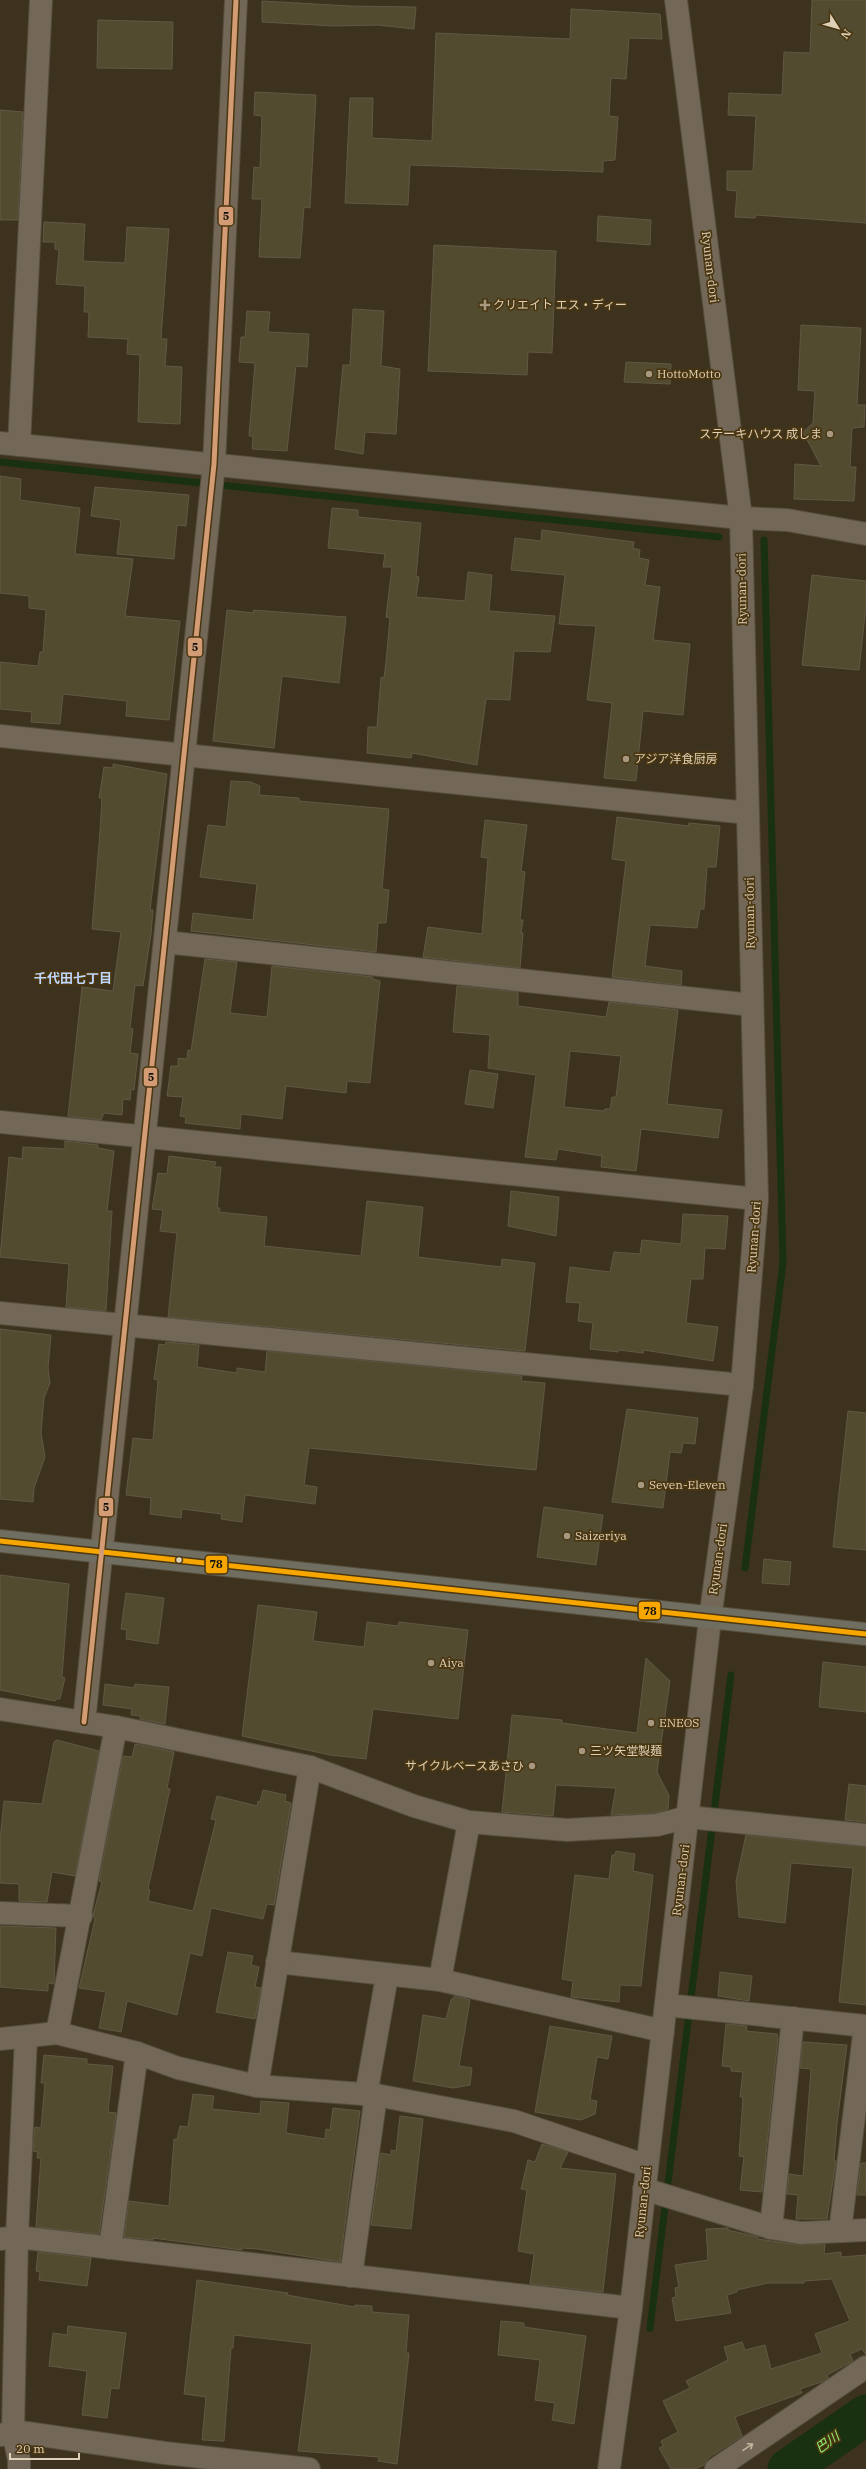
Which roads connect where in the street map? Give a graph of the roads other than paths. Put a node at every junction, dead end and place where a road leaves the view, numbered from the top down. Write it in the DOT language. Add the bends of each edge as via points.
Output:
graph roads {
  1 [pos="41,0"];
  2 [pos="236,0"];
  3 [pos="676,0"];
  4 [pos="10,444"];
  5 [pos="214,464"];
  6 [pos="741,518"];
  7 [pos="866,534"];
  8 [pos="0,736"];
  9 [pos="184,754"];
  10 [pos="748,812"];
  11 [pos="165,942"];
  12 [pos="752,1005"];
  13 [pos="0,1122"];
  14 [pos="145,1136"];
  15 [pos="757,1199"];
  16 [pos="0,1313"];
  17 [pos="126,1325"];
  18 [pos="742,1385"];
  19 [pos="0,1540"];
  20 [pos="101,1551"];
  21 [pos="710,1618"];
  22 [pos="866,1634"];
  23 [pos="0,1709"];
  24 [pos="84,1722"];
  25 [pos="116,1728"];
  26 [pos="310,1767"];
  27 [pos="688,1817"];
  28 [pos="468,1822"];
  29 [pos="866,1834"];
  30 [pos="0,1913"];
  31 [pos="81,1916"];
  32 [pos="277,1962"];
  33 [pos="387,1976"];
  34 [pos="440,1980"];
  35 [pos="666,2005"];
  36 [pos="793,2018"];
  37 [pos="866,2026"];
  38 [pos="663,2031"];
  39 [pos="58,2033"];
  40 [pos="26,2037"];
  41 [pos="0,2039"];
  42 [pos="137,2053"];
  43 [pos="257,2086"];
  44 [pos="371,2095"];
  45 [pos="647,2166"];
  46 [pos="644,2189"];
  47 [pos="771,2228"];
  48 [pos="866,2230"];
  49 [pos="840,2231"];
  50 [pos="9,2238"];
  51 [pos="110,2248"];
  52 [pos="352,2276"];
  53 [pos="631,2308"];
  54 [pos="866,2368"];
  55 [pos="6,2434"];
  56 [pos="164,2461"];
  57 [pos="19,2469"];
  58 [pos="309,2469"];
  59 [pos="609,2469"];
  60 [pos="716,2469"];
  1 -- 4 [label="street"];
  2 -- 5 [label="street"];
  3 -- 6 [label="street, Ryunan-dori"];
  4 -- 5 [label="street"];
  5 -- 6 [label="street"];
  5 -- 9 [label="street"];
  6 -- 7 [label="street" via="787,520"];
  6 -- 10 [label="street, Ryunan-dori"];
  8 -- 9 [label="street"];
  9 -- 10 [label="street"];
  9 -- 11 [label="street"];
  10 -- 12 [label="street, Ryunan-dori"];
  11 -- 12 [label="street"];
  11 -- 14 [label="street"];
  12 -- 15 [label="street, Ryunan-dori"];
  13 -- 14 [label="street"];
  14 -- 15 [label="street"];
  14 -- 17 [label="street"];
  15 -- 18 [label="street, Ryunan-dori"];
  16 -- 17 [label="street"];
  17 -- 18 [label="street"];
  17 -- 20 [label="street"];
  18 -- 21 [label="street, Ryunan-dori"];
  19 -- 20 [label="main road"];
  20 -- 21 [label="main road"];
  20 -- 24 [label="street"];
  21 -- 22 [label="main road"];
  21 -- 27 [label="street, Ryunan-dori"];
  23 -- 24 [label="street"];
  24 -- 25 [label="street"];
  25 -- 26 [label="street"];
  25 -- 31 [label="street"];
  26 -- 28 [label="street" via="414,1806"];
  26 -- 32 [label="street"];
  27 -- 28 [label="street" via="657,1825 567,1830"];
  27 -- 29 [label="street"];
  27 -- 35 [label="street, Ryunan-dori"];
  28 -- 34 [label="street"];
  30 -- 31 [label="street"];
  31 -- 39 [label="street"];
  32 -- 33 [label="street"];
  32 -- 43 [label="street"];
  33 -- 34 [label="street"];
  33 -- 44 [label="street"];
  34 -- 38 [label="street"];
  35 -- 36 [label="street"];
  35 -- 38 [label="street, Ryunan-dori"];
  36 -- 37 [label="street"];
  36 -- 47 [label="street"];
  37 -- 49 [label="street"];
  38 -- 45 [label="street, Ryunan-dori"];
  39 -- 40 [label="street"];
  39 -- 42 [label="street"];
  40 -- 41 [label="street"];
  40 -- 50 [label="street"];
  42 -- 43 [label="street" via="178,2068"];
  42 -- 51 [label="street"];
  43 -- 44 [label="street"];
  44 -- 45 [label="street" via="514,2121"];
  44 -- 52 [label="street"];
  45 -- 46 [label="street, Ryunan-dori"];
  46 -- 47 [label="street"];
  46 -- 53 [label="street, Ryunan-dori"];
  47 -- 49 [label="street" via="801,2233"];
  48 -- 49 [label="street"];
  50 -- 51 [label="street"];
  50 -- 55 [label="street"];
  51 -- 52 [label="street"];
  52 -- 53 [label="street"];
  53 -- 59 [label="street, Ryunan-dori"];
  60 -- 54 [label="street, one-way"];
  55 -- 56 [label="street"];
  55 -- 57 [label="street" via="19,2460"];
  56 -- 58 [label="street"];
}
